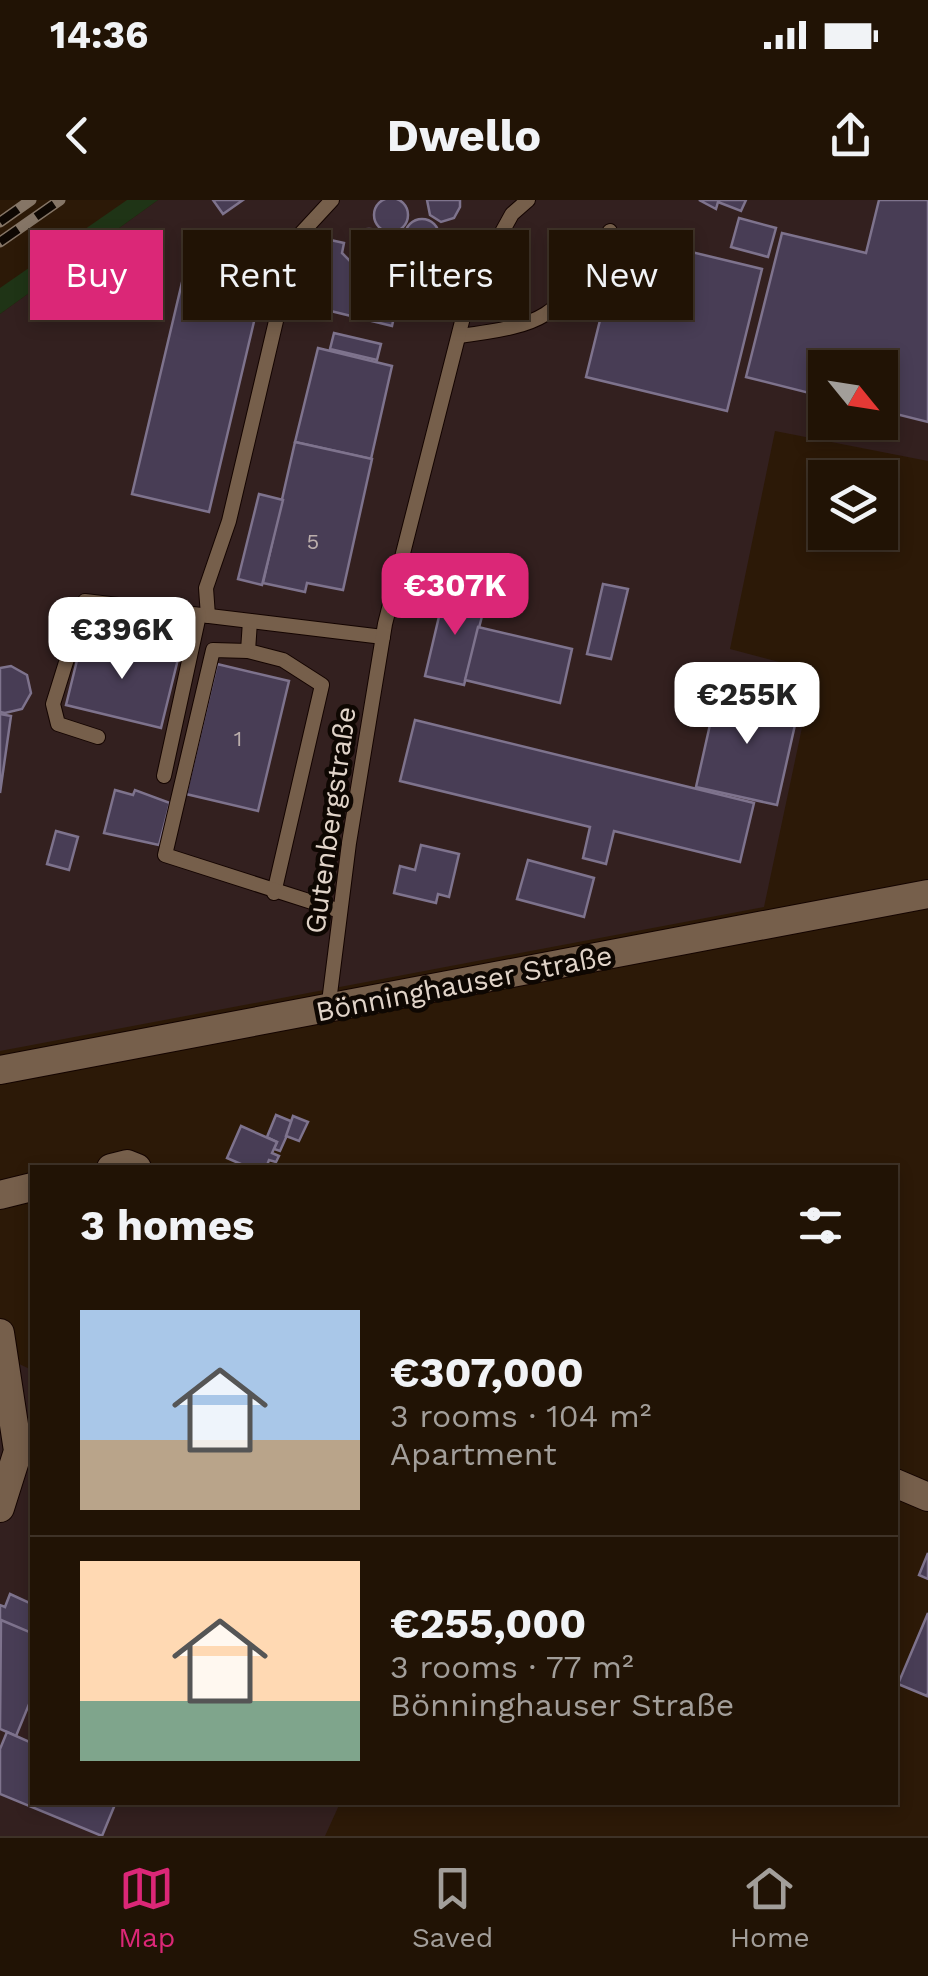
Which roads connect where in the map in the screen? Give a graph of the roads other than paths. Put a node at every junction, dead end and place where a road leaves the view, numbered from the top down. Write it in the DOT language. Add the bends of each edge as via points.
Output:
graph roads {
  1 [pos="332,200"];
  2 [pos="528,200"];
  3 [pos="549,315"];
  4 [pos="459,336"];
  5 [pos="204,616"];
  6 [pos="250,621"];
  7 [pos="382,637"];
  8 [pos="248,652"];
  9 [pos="98,737"];
  10 [pos="164,776"];
  11 [pos="274,892"];
  12 [pos="928,894"];
  13 [pos="340,911"];
  14 [pos="328,1010"];
  15 [pos="0,1070"];
  16 [pos="30,1188"];
  17 [pos="0,1195"];
  18 [pos="0,1333"];
  19 [pos="898,1484"];
  20 [pos="928,1496"];
  21 [pos="0,1508"];
  1 -- 5 [label="lane" via="295,240"];
  2 -- 4 [label="lane, Gutenbergstraße" via="512,214 470,290"];
  3 -- 4 [label="lane"];
  4 -- 7 [label="lane, Gutenbergstraße"];
  5 -- 6 [label="lane"];
  5 -- 9 [label="lane" via="85,601 53,704 58,724"];
  5 -- 10 [label="lane"];
  6 -- 7 [label="lane"];
  6 -- 8 [label="lane"];
  7 -- 13 [label="lane, Gutenbergstraße"];
  8 -- 11 [label="lane" via="283,660 322,685"];
  8 -- 11 [label="lane" via="213,650 165,855"];
  11 -- 13 [label="lane"];
  12 -- 14 [label="main road, Bönninghauser Straße"];
  13 -- 14 [label="lane, Gutenbergstraße"];
  14 -- 15 [label="main road, Bönninghauser Straße"];
  16 -- 17 [label="main road"];
  18 -- 21 [label="main road" via="18,1451"];
  19 -- 20 [label="main road"];
}
